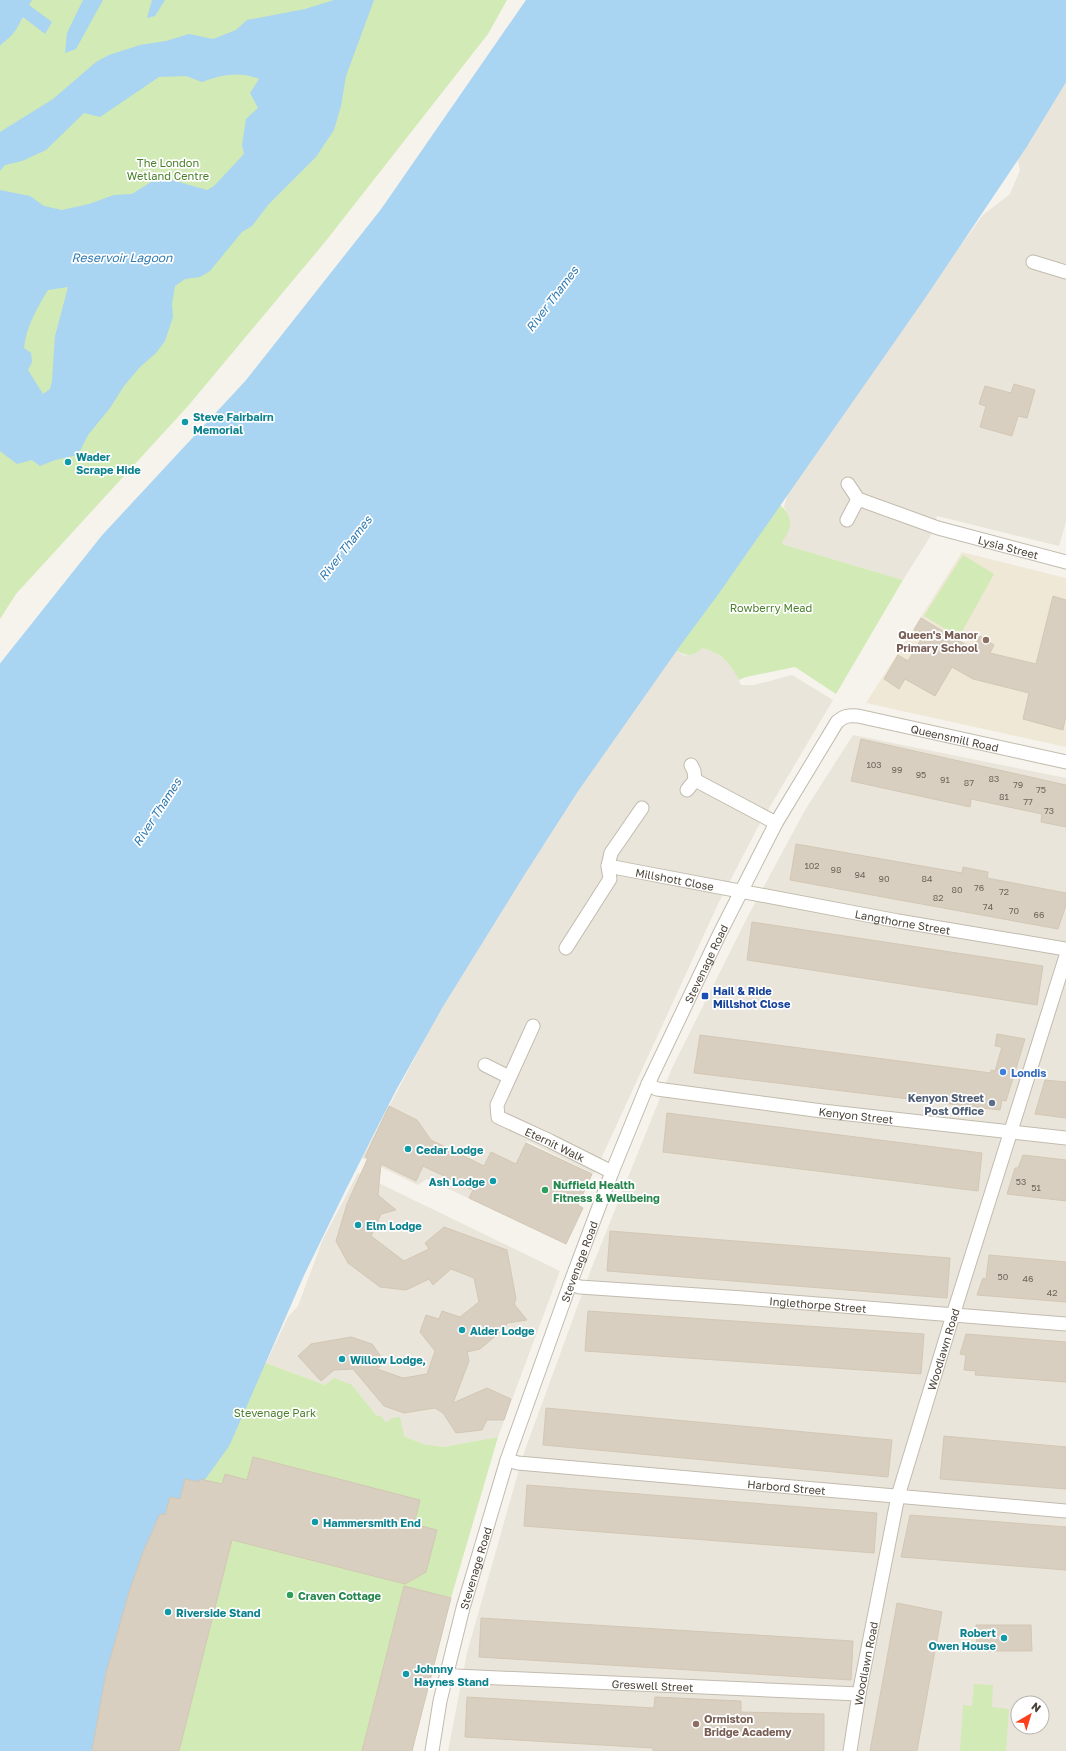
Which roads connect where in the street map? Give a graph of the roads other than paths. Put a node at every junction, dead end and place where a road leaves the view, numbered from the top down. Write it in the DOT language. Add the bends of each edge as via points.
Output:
graph roads {
  1 [pos="1033,262"];
  2 [pos="1066,272"];
  3 [pos="848,484"];
  4 [pos="858,499"];
  5 [pos="847,520"];
  6 [pos="1066,562"];
  7 [pos="844,716"];
  8 [pos="1066,762"];
  9 [pos="692,765"];
  10 [pos="642,808"];
  11 [pos="776,823"];
  12 [pos="608,866"];
  13 [pos="740,892"];
  14 [pos="566,948"];
  15 [pos="1066,949"];
  16 [pos="1066,956"];
  17 [pos="533,1026"];
  18 [pos="485,1065"];
  19 [pos="509,1077"];
  20 [pos="648,1084"];
  21 [pos="1011,1132"];
  22 [pos="1066,1138"];
  23 [pos="612,1172"];
  24 [pos="570,1284"];
  25 [pos="953,1315"];
  26 [pos="1066,1324"];
  27 [pos="507,1460"];
  28 [pos="898,1496"];
  29 [pos="1066,1511"];
  30 [pos="446,1674"];
  31 [pos="859,1694"];
  32 [pos="432,1751"];
  33 [pos="850,1751"];
  1 -- 2 [label="street"];
  3 -- 4 [label="street"];
  4 -- 5 [label="street"];
  4 -- 6 [label="street, Lysia Street" via="951,532"];
  7 -- 8 [label="street, Queensmill Road" via="858,716"];
  7 -- 11 [label="street, Stevenage Road" via="837,722"];
  9 -- 11 [label="street" via="694,771 691,785"];
  10 -- 12 [label="street" via="611,853"];
  11 -- 13 [label="street, Stevenage Road"];
  12 -- 13 [label="street, Millshott Close"];
  12 -- 14 [label="street" via="610,878"];
  13 -- 15 [label="street, Langthorne Street" via="898,922"];
  13 -- 20 [label="street, Stevenage Road"];
  16 -- 21 [label="street, Woodlawn Road"];
  17 -- 19 [label="street"];
  18 -- 19 [label="street"];
  19 -- 23 [label="street, Eternit Walk" via="497,1105 498,1117"];
  20 -- 21 [label="street, Kenyon Street" via="657,1089 822,1111"];
  20 -- 23 [label="street, Stevenage Road"];
  21 -- 22 [label="street, Kenyon Street"];
  21 -- 25 [label="street, Woodlawn Road"];
  23 -- 24 [label="street, Stevenage Road"];
  24 -- 25 [label="street, Inglethorpe Street" via="580,1287"];
  24 -- 27 [label="street, Stevenage Road"];
  25 -- 26 [label="street, Inglethorpe Street"];
  25 -- 28 [label="street, Woodlawn Road"];
  27 -- 28 [label="street, Harbord Street"];
  27 -- 30 [label="street, Stevenage Road"];
  28 -- 29 [label="street, Harbord Street"];
  28 -- 31 [label="street, Woodlawn Road"];
  30 -- 31 [label="street, Greswell Street"];
  30 -- 32 [label="street, Stevenage Road"];
  31 -- 33 [label="street, Woodlawn Road"];
}
